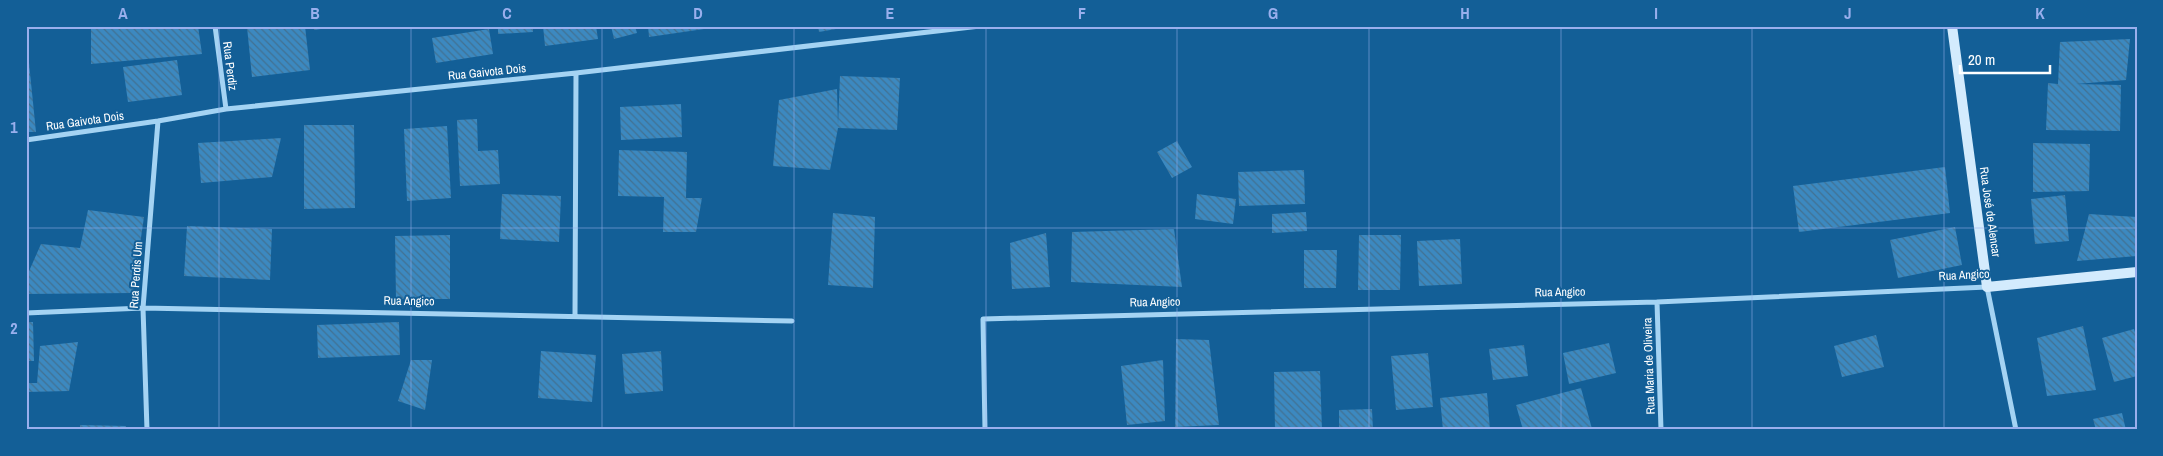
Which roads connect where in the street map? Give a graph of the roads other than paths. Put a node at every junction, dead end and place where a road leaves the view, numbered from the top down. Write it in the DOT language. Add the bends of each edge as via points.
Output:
graph roads {
  1 [pos="215,26"];
  2 [pos="980,26"];
  3 [pos="1952,26"];
  4 [pos="951,28"];
  5 [pos="576,73"];
  6 [pos="226,109"];
  7 [pos="158,121"];
  8 [pos="26,140"];
  9 [pos="2137,272"];
  10 [pos="1988,287"];
  11 [pos="1657,302"];
  12 [pos="143,308"];
  13 [pos="26,313"];
  14 [pos="575,316"];
  15 [pos="792,321"];
  16 [pos="147,430"];
  17 [pos="985,430"];
  18 [pos="1661,430"];
  19 [pos="2016,430"];
  1 -- 6 [label="street, Rua Perdiz"];
  2 -- 4 [label="street, Rua Gaivota Dois"];
  3 -- 10 [label="street, Rua José de Alencar"];
  4 -- 5 [label="street, Rua Gaivota Dois"];
  5 -- 6 [label="street, Rua Gaivota Dois"];
  5 -- 14 [label="street"];
  6 -- 7 [label="street, Rua Gaivota Dois"];
  7 -- 8 [label="street, Rua Gaivota Dois"];
  7 -- 12 [label="street, Rua Perdis Um"];
  9 -- 10 [label="street, Rua Angico"];
  10 -- 11 [label="street, Rua Angico"];
  10 -- 19 [label="street, Rua José de Alencar"];
  11 -- 17 [label="street, Rua Angico" via="983,319"];
  11 -- 18 [label="street, Rua Maria de Oliveira"];
  12 -- 13 [label="street, Rua Angico"];
  12 -- 14 [label="street, Rua Angico"];
  12 -- 16 [label="street, Rua Perdis Um"];
  14 -- 15 [label="street, Rua Angico"];
}
